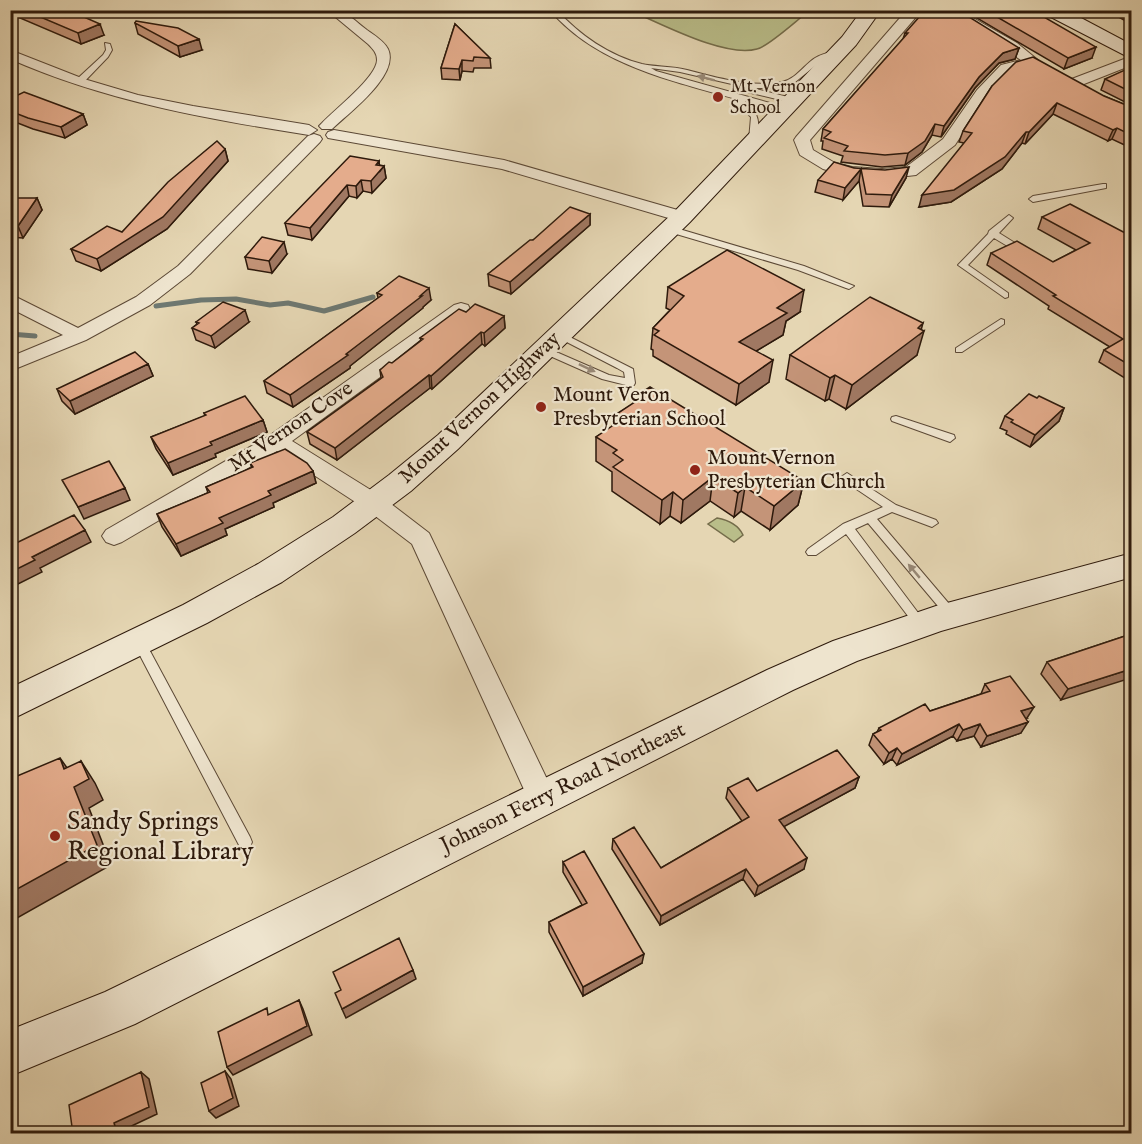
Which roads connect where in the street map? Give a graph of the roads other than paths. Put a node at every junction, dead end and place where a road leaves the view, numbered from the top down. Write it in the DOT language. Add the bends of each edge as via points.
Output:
graph roads {
  1 [pos="333,10"];
  2 [pos="553,10"];
  3 [pos="872,10"];
  4 [pos="923,10"];
  5 [pos="948,10"];
  6 [pos="1051,10"];
  7 [pos="107,44"];
  8 [pos="838,52"];
  9 [pos="1131,53"];
  10 [pos="10,54"];
  11 [pos="1131,60"];
  12 [pos="644,66"];
  13 [pos="79,82"];
  14 [pos="728,84"];
  15 [pos="1074,84"];
  16 [pos="736,97"];
  17 [pos="789,106"];
  18 [pos="321,133"];
  19 [pos="752,146"];
  20 [pos="1103,186"];
  21 [pos="1033,199"];
  22 [pos="1010,218"];
  23 [pos="676,223"];
  24 [pos="992,233"];
  25 [pos="1012,245"];
  26 [pos="849,285"];
  27 [pos="1005,295"];
  28 [pos="10,300"];
  29 [pos="461,309"];
  30 [pos="1001,322"];
  31 [pos="79,336"];
  32 [pos="552,343"];
  33 [pos="959,350"];
  34 [pos="10,365"];
  35 [pos="896,418"];
  36 [pos="950,438"];
  37 [pos="277,441"];
  38 [pos="847,477"];
  39 [pos="374,503"];
  40 [pos="892,508"];
  41 [pos="869,518"];
  42 [pos="932,523"];
  43 [pos="847,527"];
  44 [pos="114,536"];
  45 [pos="812,552"];
  46 [pos="1131,565"];
  47 [pos="936,620"];
  48 [pos="139,642"];
  49 [pos="10,705"];
  50 [pos="542,798"];
  51 [pos="245,842"];
  52 [pos="10,1053"];
  1 -- 18 [label="street" via="381,49 384,61 380,75"];
  2 -- 12 [label="lane" via="596,46"];
  3 -- 8 [label="main road, Mount Vernon Highway"];
  4 -- 5 [label="street" via="911,14 802,140 806,152 829,166 852,172 910,172 949,142 982,93 1006,68 1037,64"];
  6 -- 9 [label="main road"];
  7 -- 13 [label="lane" via="106,56"];
  8 -- 14 [label="lane" via="817,60 796,80 786,83"];
  8 -- 17 [label="main road, Mount Vernon Highway"];
  10 -- 13 [label="street"];
  11 -- 15 [label="street"];
  14 -- 12 [label="lane, one-way" via="660,66"];
  12 -- 16 [label="lane"];
  13 -- 18 [label="street" via="188,110"];
  14 -- 17 [label="lane"];
  16 -- 17 [label="lane"];
  16 -- 19 [label="lane" via="753,111 757,122"];
  17 -- 19 [label="main road, Mount Vernon Highway"];
  18 -- 23 [label="street" via="504,165"];
  18 -- 31 [label="street" via="184,270 143,301"];
  19 -- 23 [label="main road, Mount Vernon Highway"];
  20 -- 21 [label="lane"];
  22 -- 24 [label="lane"];
  23 -- 26 [label="lane"];
  23 -- 32 [label="main road, Mount Vernon Highway"];
  24 -- 25 [label="lane"];
  24 -- 27 [label="lane" via="963,265"];
  28 -- 31 [label="street"];
  29 -- 37 [label="street, Mt Vernon Cove"];
  30 -- 33 [label="lane"];
  31 -- 34 [label="street"];
  32 -- 32 [label="lane, one-way" via="606,377 630,383 629,371 621,366"];
  32 -- 39 [label="main road, Mount Vernon Highway" via="448,442"];
  35 -- 36 [label="lane"];
  37 -- 39 [label="street"];
  37 -- 44 [label="street, Mt Vernon Cove"];
  38 -- 40 [label="lane"];
  39 -- 48 [label="main road, Mount Vernon Highway" via="270,573"];
  39 -- 50 [label="street" via="421,539"];
  40 -- 41 [label="lane"];
  40 -- 42 [label="lane"];
  41 -- 43 [label="lane"];
  47 -- 41 [label="lane, one-way"];
  43 -- 45 [label="lane"];
  43 -- 47 [label="lane"];
  46 -- 47 [label="main road, Johnson Ferry Road Northeast"];
  47 -- 50 [label="main road, Johnson Ferry Road Northeast" via="844,651"];
  48 -- 49 [label="main road, Mount Vernon Highway"];
  48 -- 51 [label="lane"];
  50 -- 52 [label="main road, Johnson Ferry Road Northeast" via="119,1008"];
}
